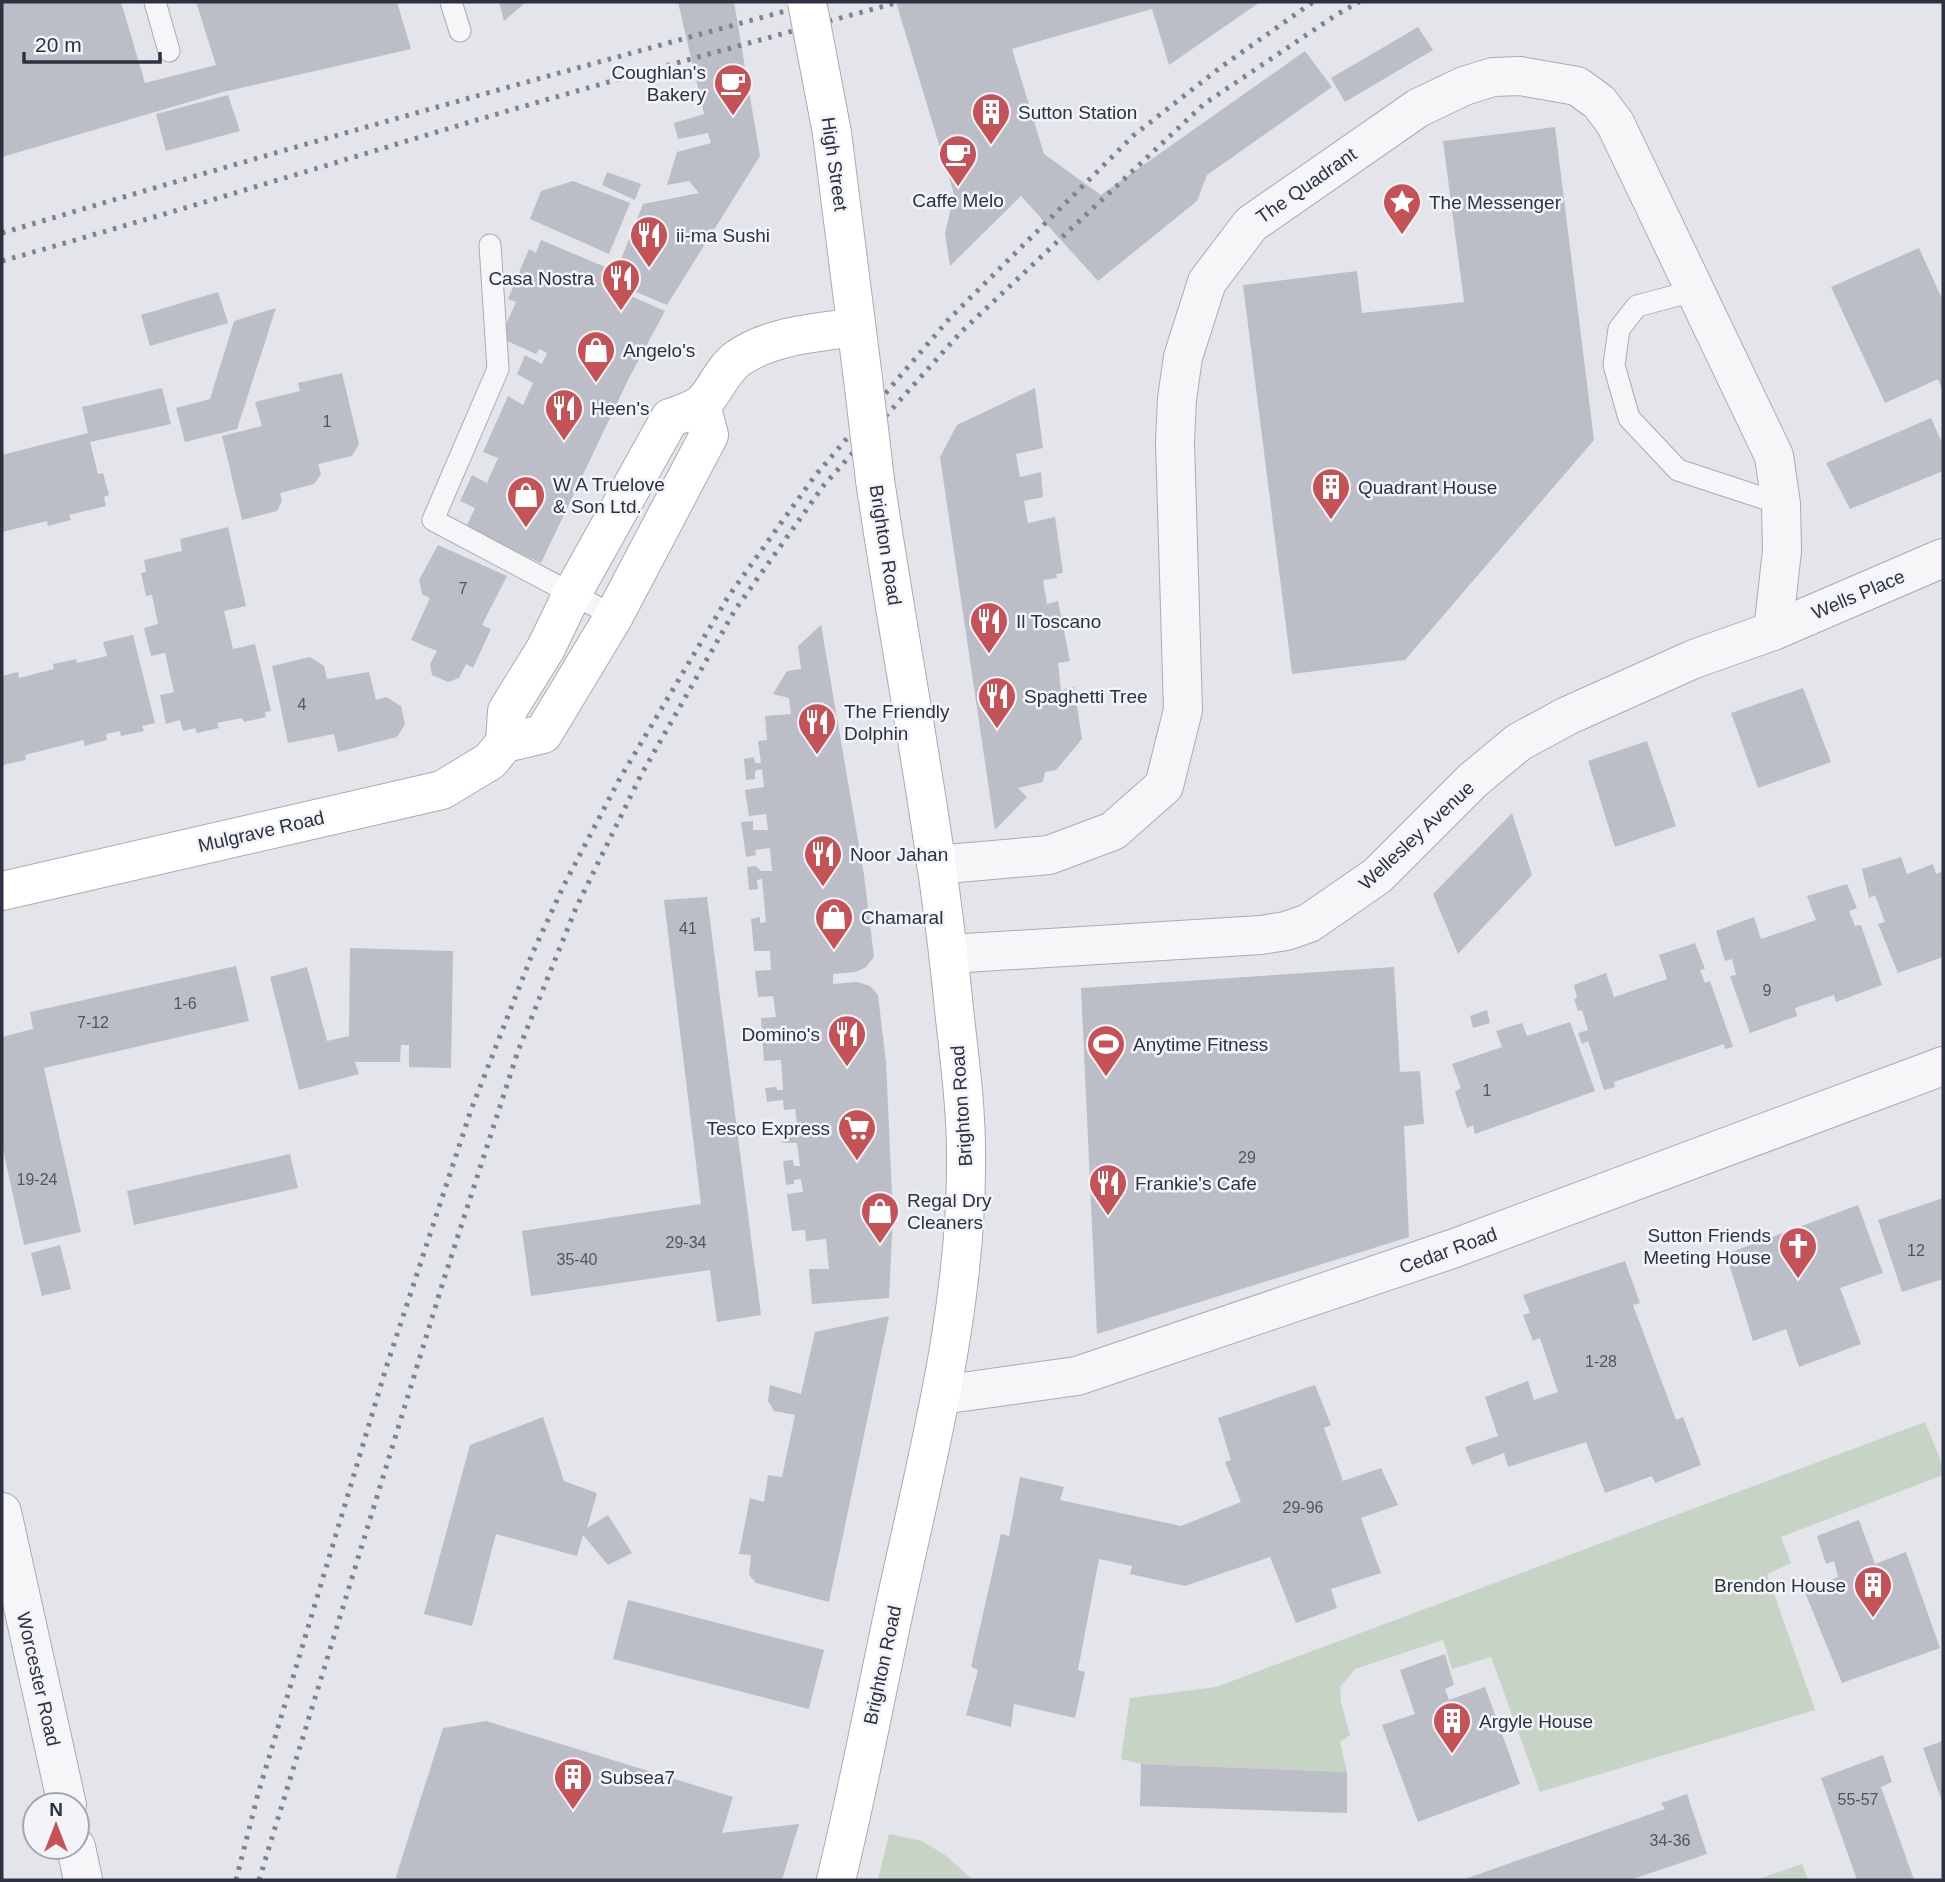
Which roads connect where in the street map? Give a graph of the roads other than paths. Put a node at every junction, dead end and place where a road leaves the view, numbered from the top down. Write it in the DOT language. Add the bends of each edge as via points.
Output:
graph roads {
  1 [pos="155,2"];
  2 [pos="451,2"];
  3 [pos="807,2"];
  4 [pos="460,31"];
  5 [pos="169,51"];
  6 [pos="490,245"];
  7 [pos="1693,291"];
  8 [pos="856,327"];
  9 [pos="701,405"];
  10 [pos="1782,505"];
  11 [pos="1943,558"];
  12 [pos="572,594"];
  13 [pos="614,616"];
  14 [pos="1773,631"];
  15 [pos="505,743"];
  16 [pos="936,865"];
  17 [pos="2,891"];
  18 [pos="949,954"];
  19 [pos="1943,1066"];
  20 [pos="941,1395"];
  21 [pos="2,1512"];
  22 [pos="64,1791"];
  23 [pos="79,1861"];
  24 [pos="83,1880"];
  25 [pos="835,1880"];
  1 -- 5 [label="lane"];
  2 -- 4 [label="lane"];
  3 -- 8 [label="main road, High Street, bridge" via="832,133"];
  6 -- 12 [label="lane" via="498,369 433,520"];
  7 -- 10 [label="street, The Quadrant" via="1774,456"];
  7 -- 10 [label="lane" via="1637,306 1619,329 1614,365 1629,418 1678,470"];
  7 -- 16 [label="street, The Quadrant" via="1615,123 1599,102 1577,86 1543,79 1493,76 1418,108 1251,224 1207,282 1183,357 1175,442 1183,710 1164,786 1113,831 1049,855"];
  8 -- 9 [label="main road" via="788,337 758,347 721,375"];
  8 -- 16 [label="main road, Brighton Road, bridge" via="875,480"];
  9 -- 12 [label="main road" via="670,418"];
  9 -- 13 [label="main road" via="709,435"];
  10 -- 14 [label="street, The Quadrant"];
  11 -- 14 [label="street, Wells Place"];
  12 -- 13 [label="lane"];
  12 -- 15 [label="main road" via="507,711"];
  13 -- 15 [label="main road" via="543,734"];
  14 -- 18 [label="street, Wellesley Avenue" via="1694,659 1519,742 1473,780 1377,876 1309,923 1261,935"];
  15 -- 17 [label="main road, Mulgrave Road" via="490,761 442,789"];
  16 -- 18 [label="main road, Brighton Road"];
  18 -- 20 [label="main road, Brighton Road" via="966,1149 957,1302"];
  19 -- 20 [label="street, Cedar Road" via="1455,1248 1077,1376"];
  20 -- 25 [label="main road, Brighton Road"];
  21 -- 22 [label="street, Worcester Road"];
  23 -- 24 [label="street"];
}
